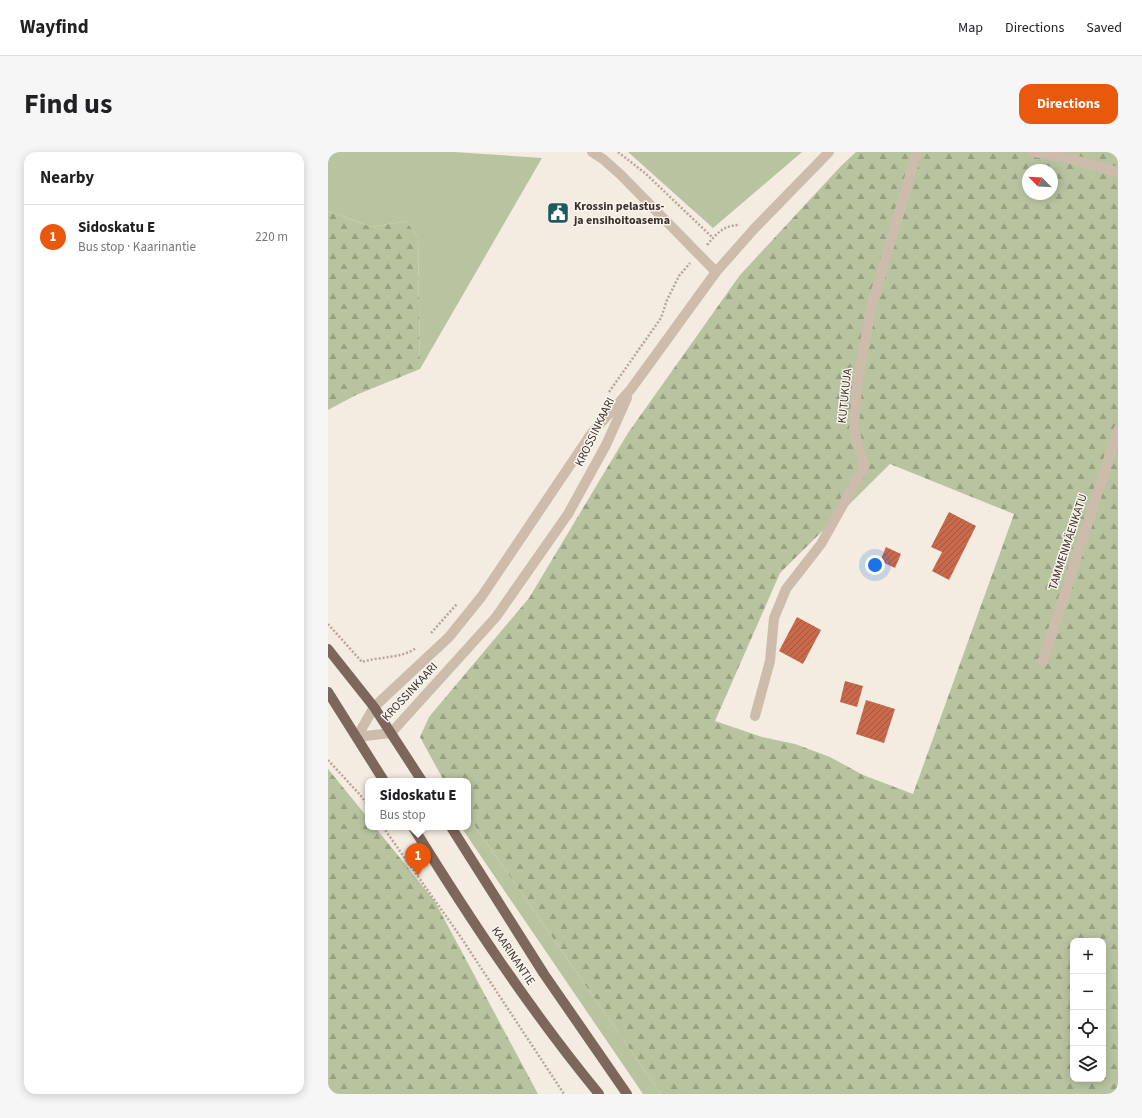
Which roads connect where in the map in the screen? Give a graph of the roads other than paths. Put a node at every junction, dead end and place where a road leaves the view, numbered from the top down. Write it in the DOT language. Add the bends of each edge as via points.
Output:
graph roads {
  1 [pos="592,152"];
  2 [pos="829,152"];
  3 [pos="917,152"];
  4 [pos="1033,152"];
  5 [pos="1118,172"];
  6 [pos="716,272"];
  7 [pos="631,389"];
  8 [pos="1118,430"];
  9 [pos="328,649"];
  10 [pos="1043,661"];
  11 [pos="328,692"];
  12 [pos="374,707"];
  13 [pos="755,716"];
  14 [pos="390,733"];
  15 [pos="357,737"];
  16 [pos="382,778"];
  17 [pos="420,778"];
  18 [pos="415,830"];
  19 [pos="453,830"];
  20 [pos="599,1094"];
  21 [pos="627,1094"];
  1 -- 6 [label="street" via="621,174"];
  2 -- 6 [label="street, KROSSINKAARI"];
  3 -- 13 [label="street, KUTUKUJA" via="871,308 857,388 854,428 864,467 821,544 786,589 774,618 770,661"];
  4 -- 5 [label="street" via="1064,157"];
  6 -- 7 [label="street, KROSSINKAARI"];
  7 -- 12 [label="street, KROSSINKAARI" via="591,434 482,596 449,637"];
  7 -- 14 [label="street, KROSSINKAARI" via="606,445 568,514 500,611"];
  8 -- 10 [label="street, TAMMENMÄENKATU"];
  9 -- 12 [label="main road"];
  11 -- 15 [label="main road"];
  12 -- 14 [label="main road"];
  12 -- 15 [label="street, KROSSINKAARI"];
  14 -- 15 [label="street, KROSSINKAARI"];
  14 -- 17 [label="main road"];
  15 -- 16 [label="main road"];
  18 -- 20 [label="main road, KAARINANTIE" via="519,989"];
  19 -- 21 [label="main road, KAARINANTIE" via="544,974"];
}
